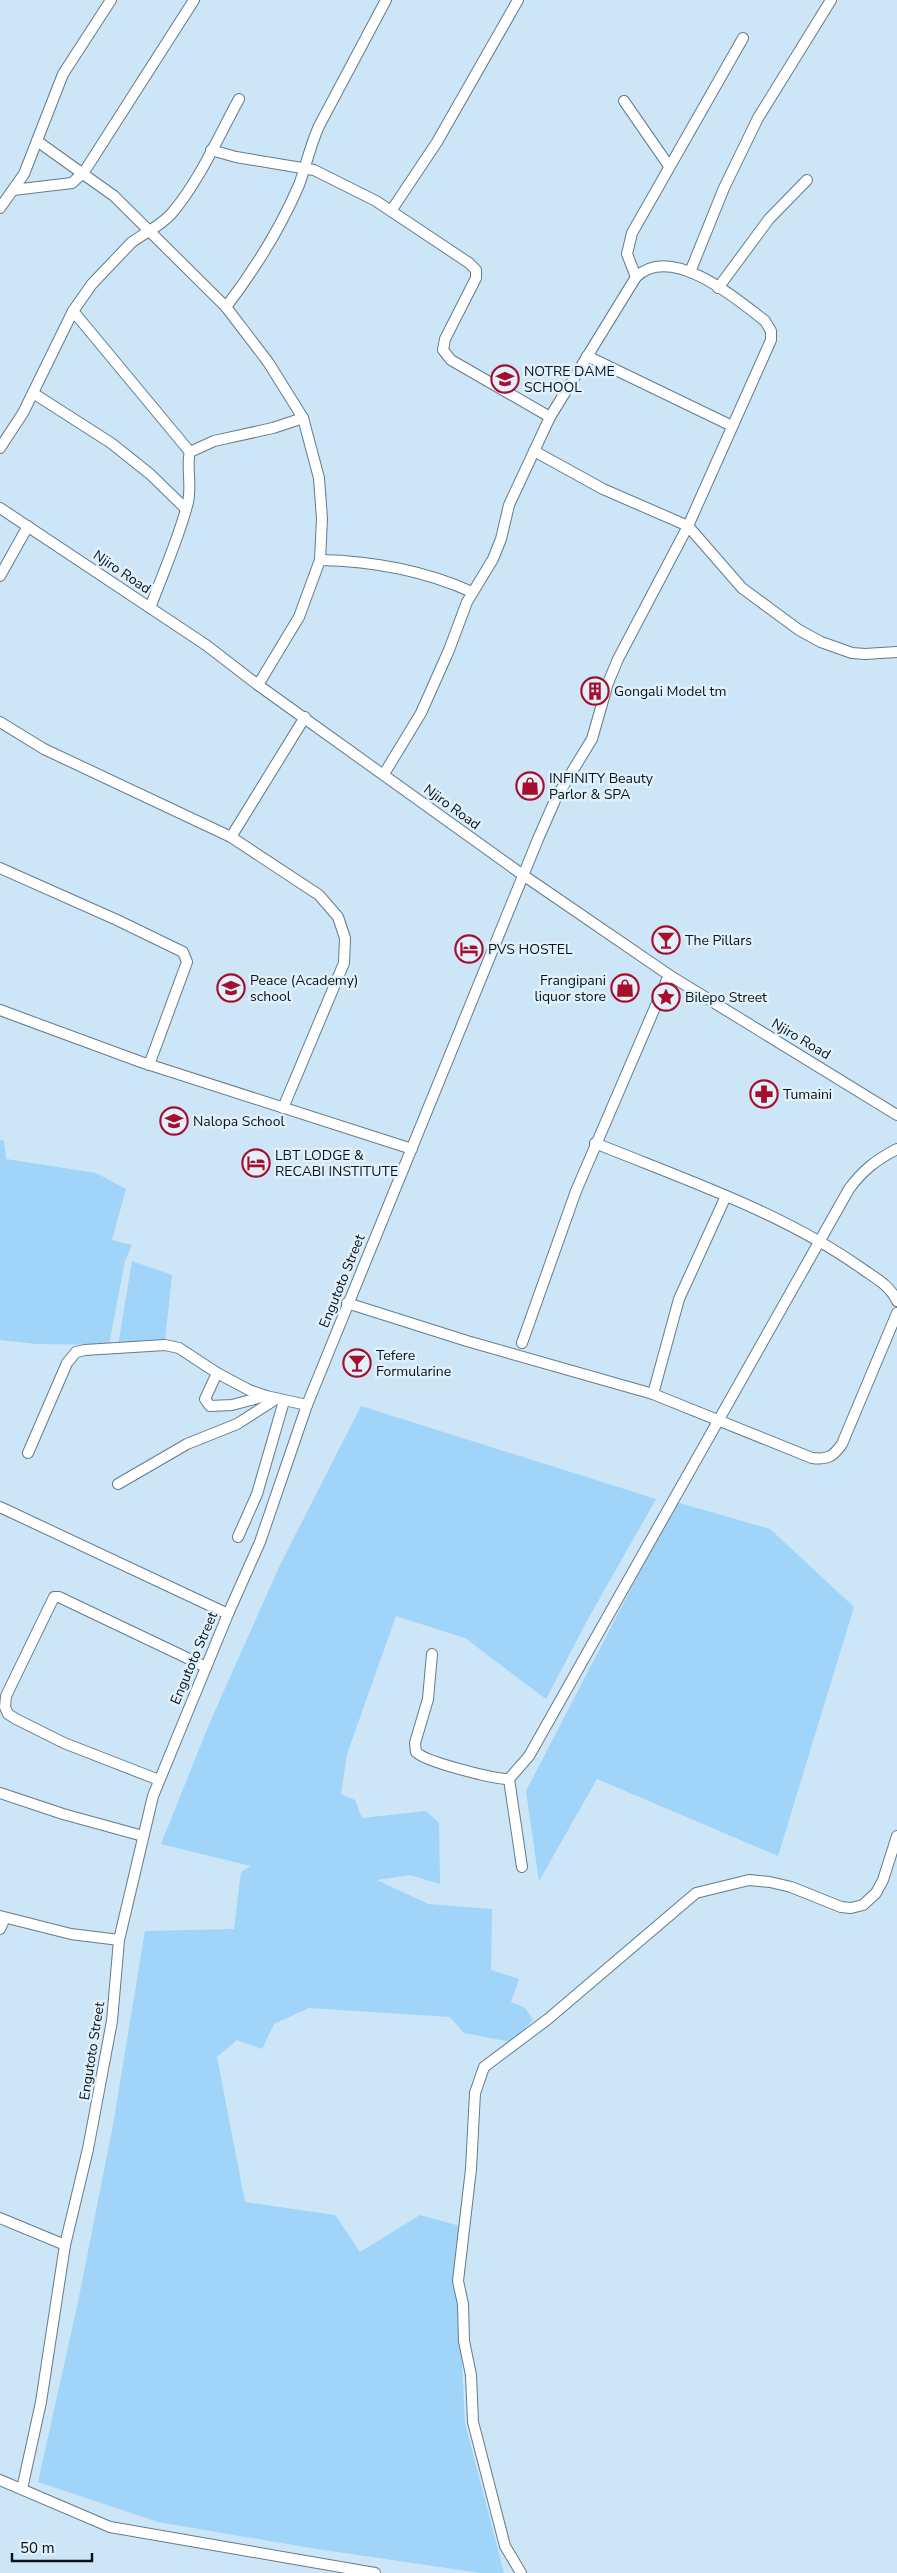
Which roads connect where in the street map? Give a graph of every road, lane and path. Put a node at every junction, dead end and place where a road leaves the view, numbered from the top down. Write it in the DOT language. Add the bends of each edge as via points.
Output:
graph roads {
  1 [pos="112,0"];
  2 [pos="194,0"];
  3 [pos="386,0"];
  4 [pos="518,0"];
  5 [pos="831,0"];
  6 [pos="743,38"];
  7 [pos="239,99"];
  8 [pos="624,101"];
  9 [pos="37,141"];
  10 [pos="211,150"];
  11 [pos="669,166"];
  12 [pos="303,167"];
  13 [pos="84,172"];
  14 [pos="807,180"];
  15 [pos="13,190"];
  16 [pos="1,205"];
  17 [pos="391,211"];
  18 [pos="150,233"];
  19 [pos="690,272"];
  20 [pos="636,277"];
  21 [pos="718,288"];
  22 [pos="226,307"];
  23 [pos="73,311"];
  24 [pos="587,356"];
  25 [pos="33,392"];
  26 [pos="550,416"];
  27 [pos="303,418"];
  28 [pos="732,426"];
  29 [pos="0,448"];
  30 [pos="190,452"];
  31 [pos="534,452"];
  32 [pos="0,508"];
  33 [pos="186,509"];
  34 [pos="28,526"];
  35 [pos="688,526"];
  36 [pos="320,560"];
  37 [pos="0,576"];
  38 [pos="472,592"];
  39 [pos="150,608"];
  40 [pos="897,652"];
  41 [pos="258,686"];
  42 [pos="305,717"];
  43 [pos="0,722"];
  44 [pos="384,774"];
  45 [pos="231,837"];
  46 [pos="0,868"];
  47 [pos="523,875"];
  48 [pos="669,975"];
  49 [pos="0,1010"];
  50 [pos="149,1065"];
  51 [pos="283,1108"];
  52 [pos="897,1115"];
  53 [pos="595,1143"];
  54 [pos="897,1148"];
  55 [pos="412,1149"];
  56 [pos="726,1196"];
  57 [pos="820,1241"];
  58 [pos="897,1301"];
  59 [pos="347,1303"];
  60 [pos="897,1313"];
  61 [pos="522,1343"];
  62 [pos="217,1373"];
  63 [pos="653,1394"];
  64 [pos="266,1396"];
  65 [pos="280,1400"];
  66 [pos="307,1405"];
  67 [pos="718,1421"];
  68 [pos="28,1453"];
  69 [pos="118,1484"];
  70 [pos="0,1507"];
  71 [pos="238,1537"];
  72 [pos="228,1614"];
  73 [pos="432,1654"];
  74 [pos="206,1666"];
  75 [pos="509,1779"];
  76 [pos="159,1780"];
  77 [pos="0,1793"];
  78 [pos="142,1836"];
  79 [pos="896,1839"];
  80 [pos="522,1867"];
  81 [pos="2,1917"];
  82 [pos="0,1929"];
  83 [pos="119,1940"];
  84 [pos="0,2218"];
  85 [pos="65,2245"];
  86 [pos="0,2480"];
  87 [pos="22,2489"];
  88 [pos="375,2573"];
  89 [pos="520,2573"];
  1 -- 9 [label="street" via="63,74"];
  2 -- 13 [label="street"];
  3 -- 12 [label="street" via="319,126"];
  4 -- 17 [label="street" via="437,142"];
  5 -- 19 [label="street" via="758,118 724,188"];
  6 -- 11 [label="street"];
  7 -- 10 [label="street"];
  8 -- 11 [label="street"];
  9 -- 13 [label="street"];
  9 -- 15 [label="street" via="24,174"];
  10 -- 12 [label="street" via="251,160"];
  10 -- 18 [label="street" via="171,214"];
  11 -- 20 [label="street" via="627,246 629,264"];
  12 -- 17 [label="street" via="327,176"];
  12 -- 22 [label="street" via="280,225"];
  13 -- 15 [label="street" via="72,183"];
  13 -- 18 [label="street" via="131,212"];
  14 -- 21 [label="street" via="769,218"];
  15 -- 16 [label="street"];
  17 -- 26 [label="street" via="476,270 471,291 445,339 443,350 446,356"];
  18 -- 22 [label="street"];
  18 -- 23 [label="street" via="132,243 92,284"];
  19 -- 20 [label="street" via="672,266 654,266 644,269"];
  19 -- 21 [label="street"];
  20 -- 24 [label="street"];
  21 -- 28 [label="street, Engutoto Street" via="765,321 771,331 771,340"];
  22 -- 27 [label="street" via="268,362"];
  23 -- 25 [label="street"];
  23 -- 30 [label="street"];
  24 -- 26 [label="street"];
  24 -- 28 [label="street"];
  25 -- 29 [label="street"];
  25 -- 33 [label="street" via="118,449"];
  26 -- 31 [label="street"];
  27 -- 30 [label="street" via="214,441"];
  27 -- 36 [label="street" via="319,478"];
  28 -- 35 [label="street, Engutoto Street"];
  30 -- 33 [label="street"];
  31 -- 35 [label="street" via="603,489"];
  31 -- 38 [label="street" via="509,505 493,559"];
  32 -- 34 [label="street, Njiro Road"];
  33 -- 39 [label="street"];
  34 -- 37 [label="street"];
  34 -- 39 [label="street, Njiro Road"];
  35 -- 40 [label="street" via="742,588 798,630 852,653"];
  35 -- 47 [label="street, Engutoto Street" via="618,659 592,739 556,798"];
  36 -- 38 [label="street" via="369,562 404,568"];
  36 -- 41 [label="street" via="298,617"];
  38 -- 44 [label="street" via="421,713"];
  39 -- 41 [label="street, Njiro Road" via="206,645"];
  41 -- 42 [label="street, Njiro Road"];
  42 -- 44 [label="street, Njiro Road"];
  42 -- 45 [label="street"];
  43 -- 45 [label="street" via="44,749"];
  44 -- 47 [label="street, Njiro Road"];
  45 -- 51 [label="street" via="319,895 338,917 345,938 344,963"];
  46 -- 50 [label="street" via="183,952 187,962"];
  47 -- 48 [label="street, Njiro Road"];
  47 -- 55 [label="street, Engutoto Street"];
  48 -- 52 [label="street, Njiro Road"];
  48 -- 53 [label="street"];
  49 -- 50 [label="street"];
  50 -- 51 [label="street"];
  51 -- 55 [label="street"];
  53 -- 56 [label="street"];
  53 -- 61 [label="street"];
  54 -- 57 [label="street" via="862,1171"];
  55 -- 59 [label="street, Engutoto Street"];
  56 -- 57 [label="street"];
  56 -- 63 [label="street" via="679,1299"];
  57 -- 58 [label="street" via="890,1289"];
  57 -- 67 [label="street"];
  59 -- 63 [label="street"];
  59 -- 66 [label="street, Engutoto Street"];
  60 -- 67 [label="street" via="835,1454 825,1460 812,1458"];
  62 -- 64 [label="street"];
  62 -- 64 [label="street" via="205,1400 210,1406 232,1405"];
  62 -- 68 [label="street" via="188,1352 165,1345 76,1352 66,1363"];
  63 -- 67 [label="street"];
  64 -- 65 [label="street"];
  65 -- 66 [label="street"];
  65 -- 69 [label="street" via="237,1424 187,1444"];
  65 -- 71 [label="street" via="260,1485"];
  66 -- 72 [label="street, Engutoto Street" via="260,1542"];
  67 -- 75 [label="street" via="529,1756"];
  70 -- 72 [label="street"];
  72 -- 74 [label="street, Engutoto Street"];
  73 -- 75 [label="street" via="428,1699 415,1743 416,1752 425,1758 480,1774"];
  74 -- 76 [label="street, Engutoto Street"];
  74 -- 76 [label="street" via="54,1597 6,1696 8,1714 16,1719 64,1743"];
  75 -- 80 [label="street"];
  76 -- 78 [label="street, Engutoto Street"];
  77 -- 78 [label="street"];
  78 -- 83 [label="street, Engutoto Street"];
  79 -- 89 [label="street" via="883,1880 876,1893 863,1905 851,1908 770,1882 749,1880 696,1893 548,2020 484,2067 475,2093 458,2282 471,2375 473,2422 505,2546"];
  81 -- 82 [label="street"];
  81 -- 83 [label="street" via="71,1934"];
  83 -- 85 [label="street, Engutoto Street" via="112,2021 88,2150"];
  84 -- 85 [label="street"];
  85 -- 87 [label="street, Engutoto Street" via="41,2402"];
  86 -- 87 [label="street"];
  87 -- 88 [label="street" via="110,2527"];
}
